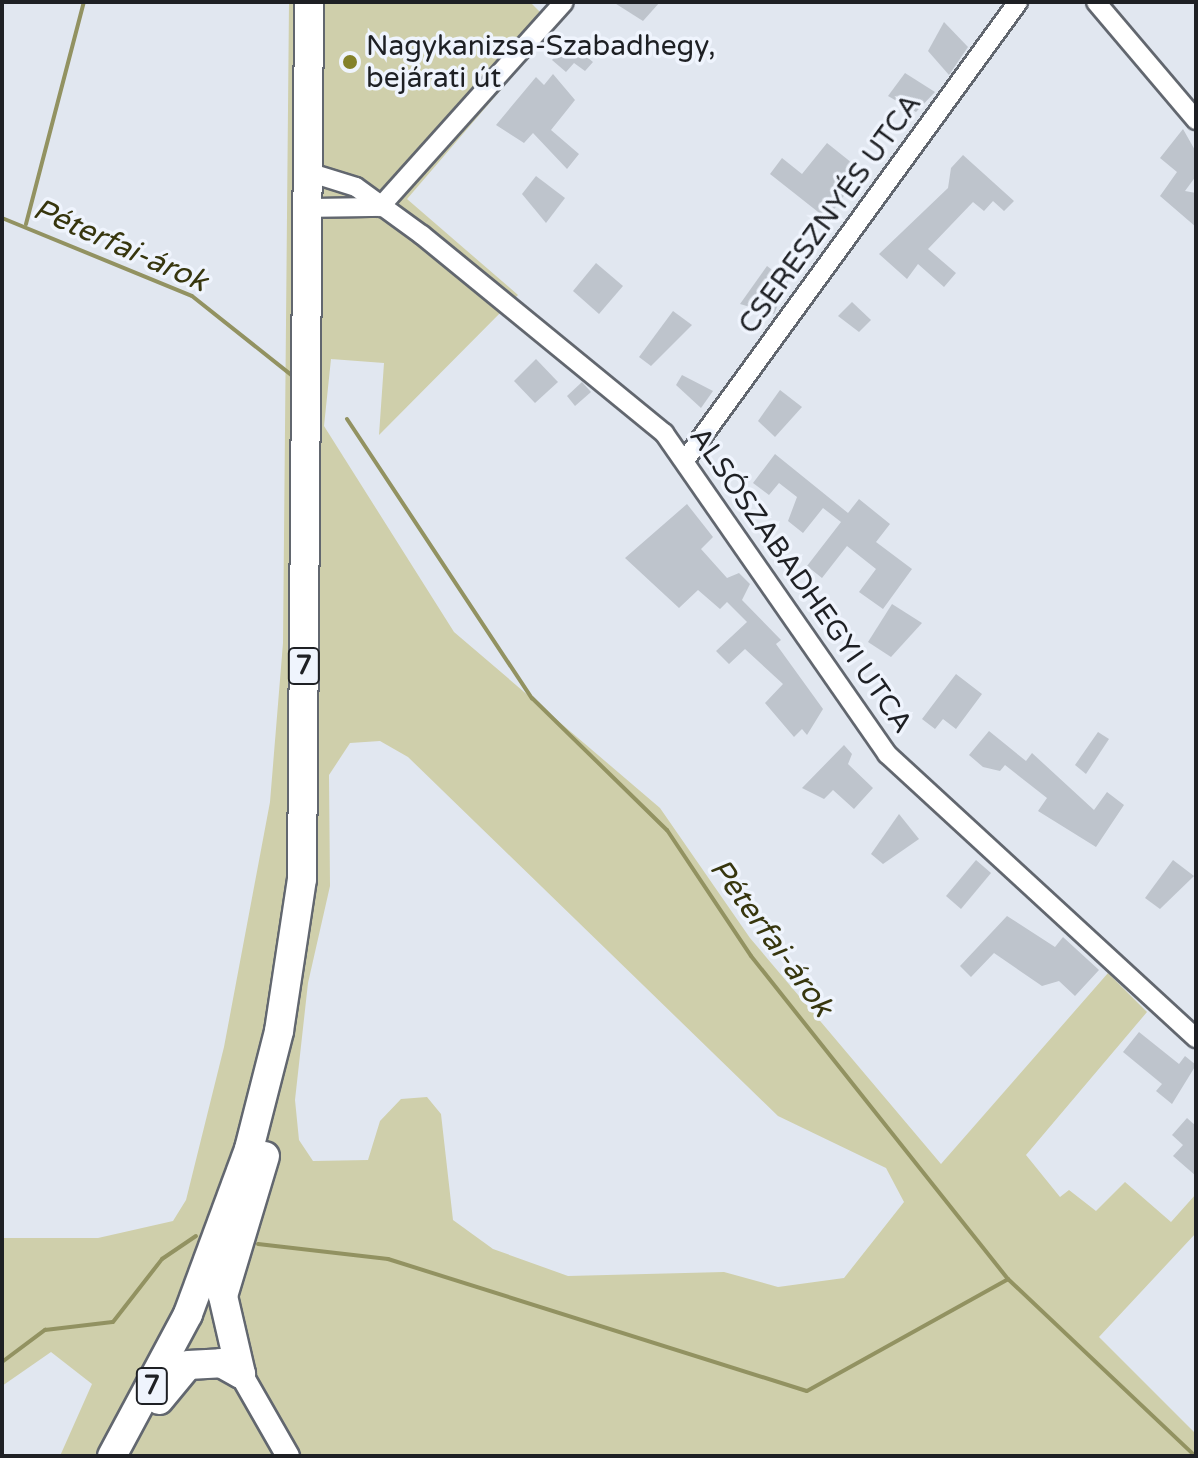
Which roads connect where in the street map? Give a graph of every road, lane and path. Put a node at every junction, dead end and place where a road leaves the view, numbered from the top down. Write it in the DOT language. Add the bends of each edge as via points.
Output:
graph roads {
  1 [pos="309,2"];
  2 [pos="564,2"];
  3 [pos="1018,2"];
  4 [pos="1096,2"];
  5 [pos="1196,120"];
  6 [pos="308,172"];
  7 [pos="380,207"];
  8 [pos="308,208"];
  9 [pos="686,459"];
  10 [pos="279,1031"];
  11 [pos="1196,1038"];
  12 [pos="188,1314"];
  13 [pos="241,1374"];
  14 [pos="112,1456"];
  15 [pos="126,1456"];
  16 [pos="288,1456"];
  1 -- 6 [label="main road, 7"];
  2 -- 7 [label="street"];
  3 -- 9 [label="street, CSERESZNYÉS UTCA"];
  4 -- 5 [label="street"];
  6 -- 7 [label="street, ALSÓSZABADHEGYI UTCA" via="356,187"];
  6 -- 8 [label="main road, 7"];
  7 -- 8 [label="street"];
  7 -- 9 [label="street, ALSÓSZABADHEGYI UTCA" via="500,294"];
  8 -- 10 [label="main road, 7" via="302,879"];
  9 -- 11 [label="street, ALSÓSZABADHEGYI UTCA" via="887,754"];
  10 -- 12 [label="main road, 7" via="249,1149"];
  10 -- 13 [label="main road" via="280,1091 223,1296"];
  12 -- 13 [label="main road"];
  12 -- 14 [label="main road, 7"];
  13 -- 15 [label="main road" via="221,1363 188,1365"];
  13 -- 16 [label="street"];
}
